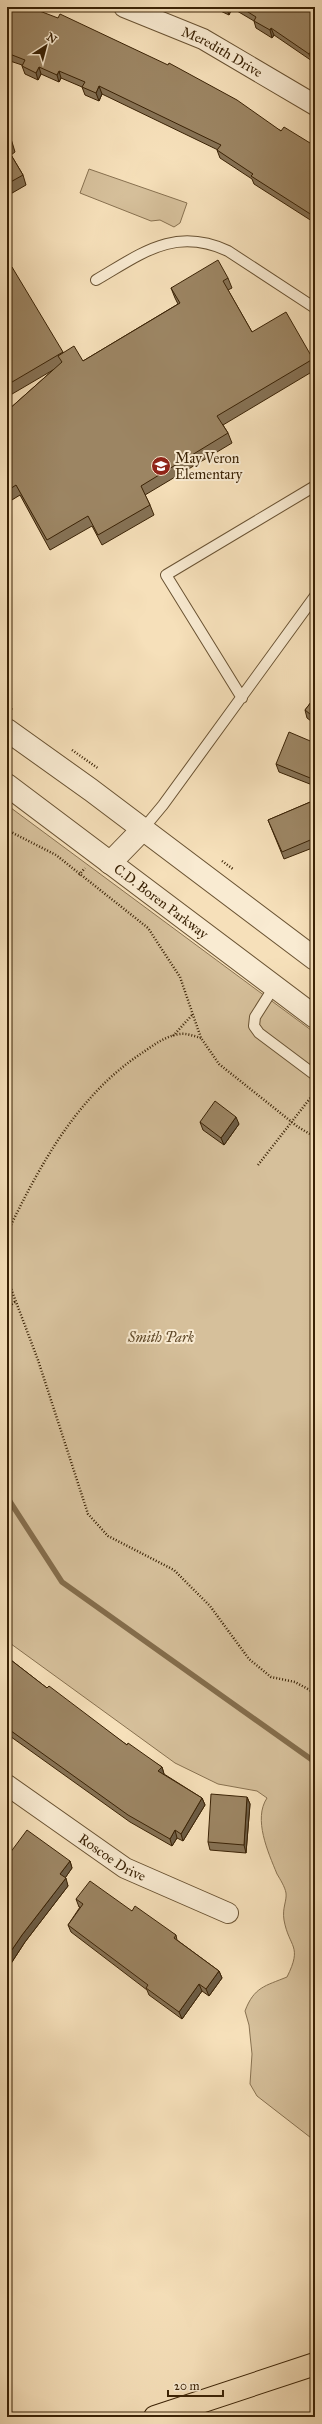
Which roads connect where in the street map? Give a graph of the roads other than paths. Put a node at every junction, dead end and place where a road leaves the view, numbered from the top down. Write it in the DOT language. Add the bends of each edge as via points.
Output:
graph roads {
  1 [pos="124,7"];
  2 [pos="315,105"];
  3 [pos="96,280"];
  4 [pos="315,308"];
  5 [pos="315,486"];
  6 [pos="315,596"];
  7 [pos="242,698"];
  8 [pos="7,730"];
  9 [pos="7,786"];
  10 [pos="143,829"];
  11 [pos="110,863"];
  12 [pos="315,959"];
  13 [pos="274,987"];
  14 [pos="315,1017"];
  15 [pos="315,1075"];
  16 [pos="10,1793"];
  17 [pos="228,1913"];
  18 [pos="315,2364"];
  19 [pos="155,2417"];
  1 -- 2 [label="street, Meredith Drive" via="203,39"];
  3 -- 4 [label="lane" via="152,248 165,243 193,241 228,251"];
  5 -- 7 [label="lane" via="166,575"];
  6 -- 7 [label="lane"];
  7 -- 10 [label="lane"];
  8 -- 10 [label="street"];
  9 -- 11 [label="street, C.D. Boren Parkway"];
  10 -- 11 [label="street"];
  10 -- 12 [label="street"];
  11 -- 13 [label="street, C.D. Boren Parkway"];
  13 -- 14 [label="street, C.D. Boren Parkway"];
  13 -- 15 [label="lane" via="255,1017 254,1026 258,1033"];
  16 -- 17 [label="street, Roscoe Drive" via="124,1868"];
  18 -- 19 [label="main road"];
}
